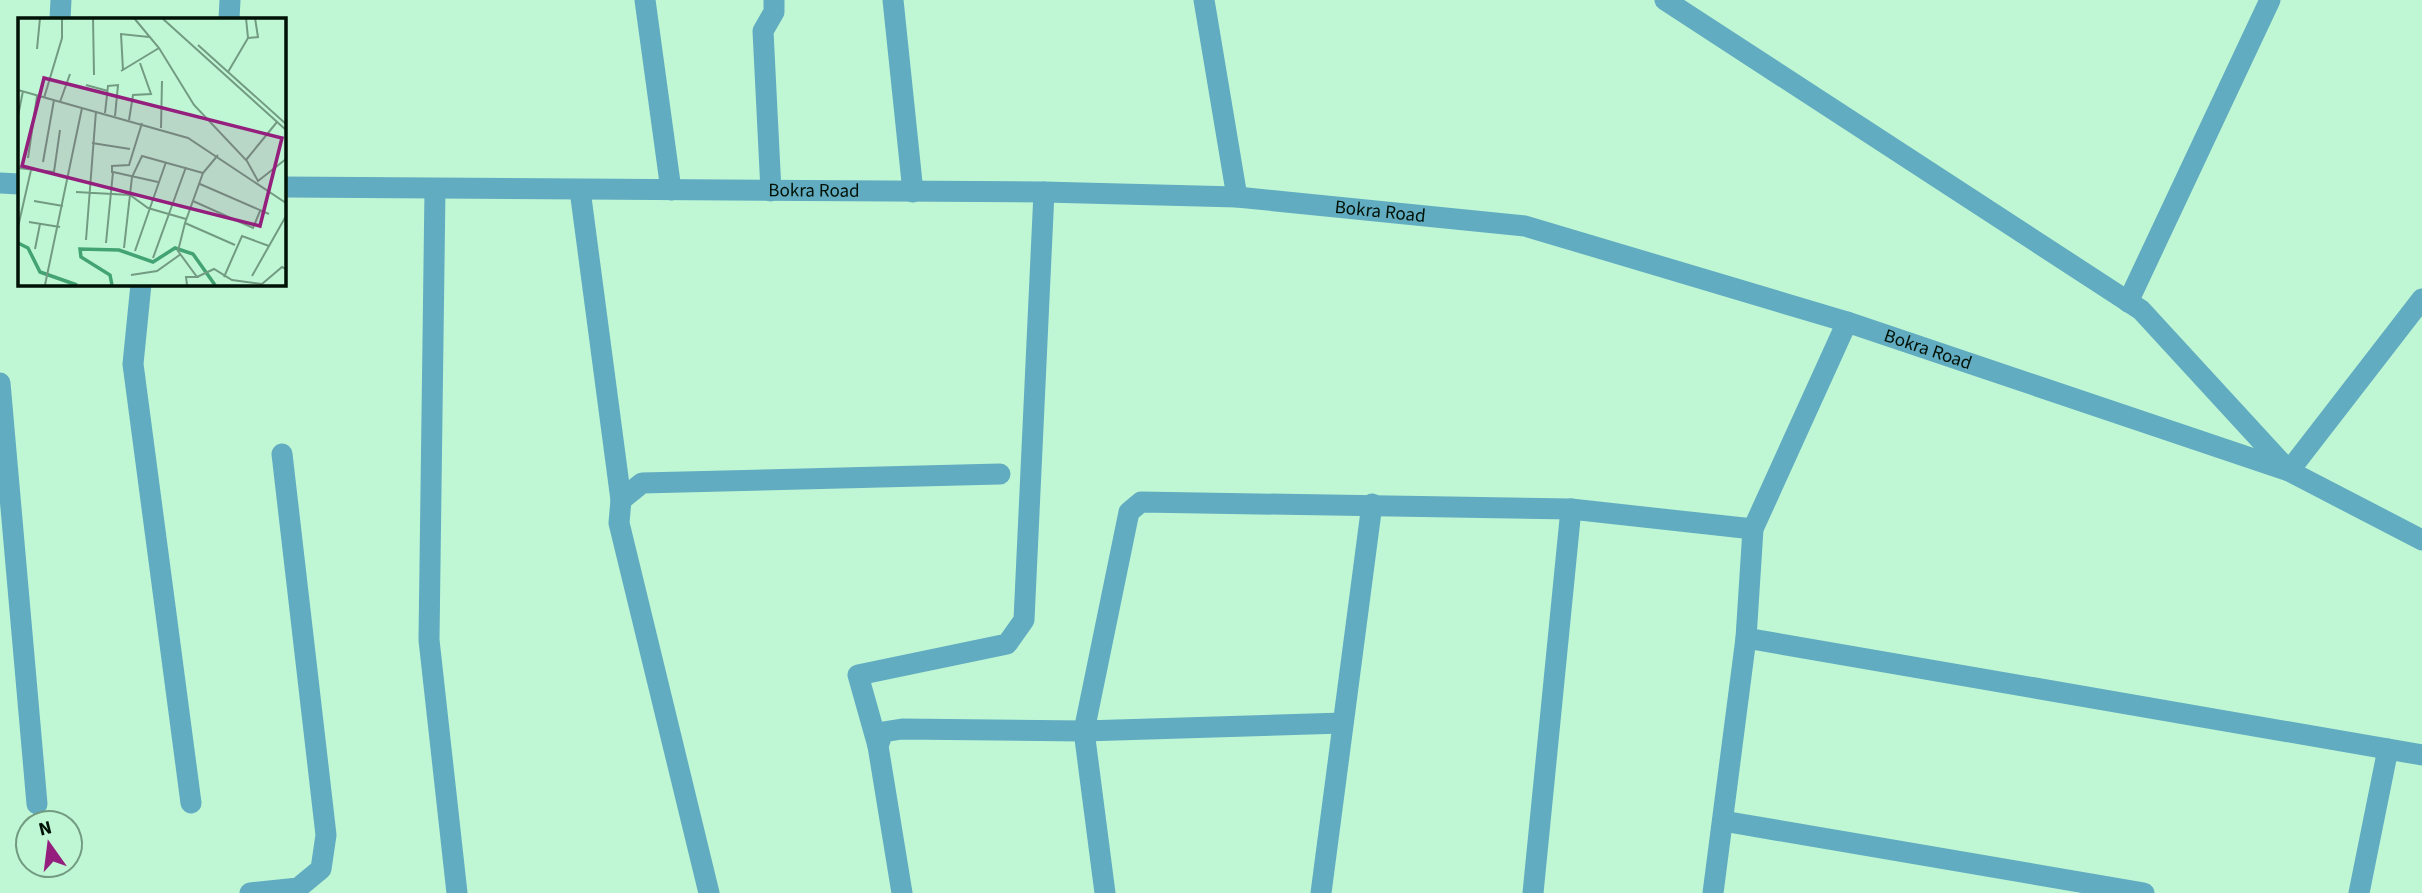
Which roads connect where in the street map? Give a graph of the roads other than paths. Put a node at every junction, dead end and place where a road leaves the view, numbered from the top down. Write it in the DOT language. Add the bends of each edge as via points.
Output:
graph roads {
  1 [pos="61,0"];
  2 [pos="230,0"];
  3 [pos="645,0"];
  4 [pos="774,0"];
  5 [pos="893,0"];
  6 [pos="1204,0"];
  7 [pos="1665,0"];
  8 [pos="2270,0"];
  9 [pos="60,18"];
  10 [pos="229,18"];
  11 [pos="0,183"];
  12 [pos="18,184"];
  13 [pos="285,187"];
  14 [pos="435,189"];
  15 [pos="580,190"];
  16 [pos="671,190"];
  17 [pos="771,191"];
  18 [pos="913,192"];
  19 [pos="1044,192"];
  20 [pos="1237,198"];
  21 [pos="141,285"];
  22 [pos="2422,299"];
  23 [pos="2128,302"];
  24 [pos="1847,322"];
  25 [pos="0,383"];
  26 [pos="282,454"];
  27 [pos="2289,471"];
  28 [pos="1000,474"];
  29 [pos="621,500"];
  30 [pos="1372,504"];
  31 [pos="1571,509"];
  32 [pos="1753,529"];
  33 [pos="2422,540"];
  34 [pos="1746,638"];
  35 [pos="1343,723"];
  36 [pos="1084,731"];
  37 [pos="878,746"];
  38 [pos="2388,749"];
  39 [pos="2422,755"];
  40 [pos="191,803"];
  41 [pos="37,804"];
  42 [pos="1723,821"];
  43 [pos="298,890"];
  44 [pos="250,893"];
  45 [pos="457,893"];
  46 [pos="709,893"];
  47 [pos="902,893"];
  48 [pos="1105,893"];
  49 [pos="1321,893"];
  50 [pos="1533,893"];
  51 [pos="1713,893"];
  52 [pos="2144,893"];
  53 [pos="2359,893"];
  1 -- 9 [label="street"];
  2 -- 10 [label="street"];
  3 -- 16 [label="street"];
  4 -- 17 [label="street" via="774,12 763,31"];
  5 -- 18 [label="street"];
  6 -- 20 [label="street"];
  7 -- 23 [label="street"];
  8 -- 23 [label="street"];
  11 -- 12 [label="street"];
  13 -- 14 [label="street, Bokra Road"];
  14 -- 15 [label="street, Bokra Road"];
  14 -- 45 [label="street" via="429,639"];
  15 -- 16 [label="street, Bokra Road"];
  15 -- 29 [label="street"];
  16 -- 17 [label="street, Bokra Road"];
  17 -- 18 [label="street, Bokra Road"];
  18 -- 19 [label="street, Bokra Road"];
  19 -- 20 [label="street, Bokra Road"];
  19 -- 37 [label="street" via="1024,620 1007,644 858,675"];
  20 -- 24 [label="street, Bokra Road" via="1525,226"];
  21 -- 40 [label="street" via="133,364"];
  22 -- 27 [label="street"];
  23 -- 27 [label="street" via="2141,310"];
  24 -- 27 [label="street, Bokra Road"];
  24 -- 32 [label="street"];
  25 -- 41 [label="street"];
  26 -- 43 [label="street" via="326,835 321,869"];
  27 -- 33 [label="street, Bokra Road"];
  28 -- 29 [label="street" via="642,483"];
  29 -- 46 [label="street" via="619,523"];
  30 -- 31 [label="street"];
  30 -- 35 [label="street"];
  30 -- 36 [label="street" via="1141,502 1129,512"];
  31 -- 32 [label="street"];
  31 -- 50 [label="street"];
  32 -- 34 [label="street"];
  34 -- 38 [label="street"];
  34 -- 42 [label="street"];
  35 -- 36 [label="street"];
  35 -- 49 [label="street"];
  36 -- 37 [label="street" via="902,729 883,732"];
  36 -- 48 [label="street"];
  37 -- 47 [label="street"];
  38 -- 39 [label="street"];
  38 -- 53 [label="street"];
  42 -- 51 [label="street"];
  42 -- 52 [label="street"];
  43 -- 44 [label="street"];
}
